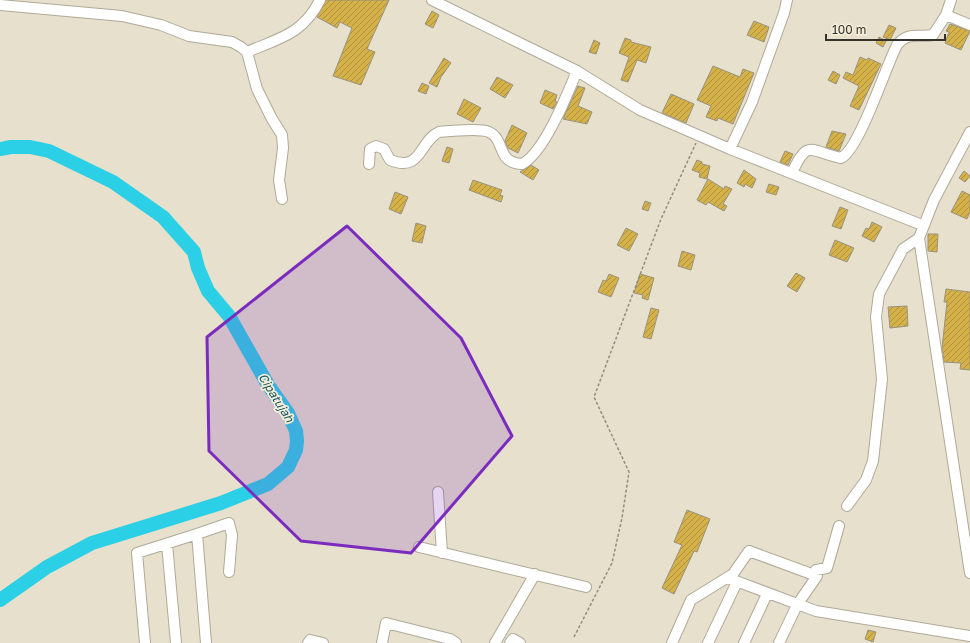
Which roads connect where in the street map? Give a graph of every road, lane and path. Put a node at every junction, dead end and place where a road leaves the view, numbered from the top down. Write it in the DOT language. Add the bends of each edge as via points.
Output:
graph roads {
  1 [pos="320,0"];
  2 [pos="432,0"];
  3 [pos="787,0"];
  4 [pos="950,0"];
  5 [pos="0,5"];
  6 [pos="946,15"];
  7 [pos="970,25"];
  8 [pos="247,52"];
  9 [pos="577,71"];
  10 [pos="970,132"];
  11 [pos="699,136"];
  12 [pos="730,149"];
  13 [pos="369,164"];
  14 [pos="792,173"];
  15 [pos="282,199"];
  16 [pos="922,225"];
  17 [pos="919,238"];
  18 [pos="438,492"];
  19 [pos="847,506"];
  20 [pos="839,526"];
  21 [pos="197,534"];
  22 [pos="167,544"];
  23 [pos="419,547"];
  24 [pos="442,552"];
  25 [pos="229,572"];
  26 [pos="970,573"];
  27 [pos="535,574"];
  28 [pos="817,576"];
  29 [pos="733,580"];
  30 [pos="586,587"];
  31 [pos="767,594"];
  32 [pos="797,605"];
  33 [pos="970,636"];
  34 [pos="574,637"];
  35 [pos="144,643"];
  36 [pos="176,643"];
  37 [pos="206,643"];
  38 [pos="308,643"];
  39 [pos="323,643"];
  40 [pos="382,643"];
  41 [pos="456,643"];
  42 [pos="495,643"];
  43 [pos="510,643"];
  44 [pos="520,643"];
  45 [pos="672,643"];
  46 [pos="708,643"];
  47 [pos="744,643"];
  48 [pos="779,643"];
  1 -- 8 [label="street" via="304,25"];
  2 -- 9 [label="street"];
  3 -- 12 [label="street" via="752,102"];
  4 -- 6 [label="street"];
  5 -- 8 [label="street" via="139,19 189,36 232,42"];
  6 -- 7 [label="street"];
  6 -- 14 [label="street" via="933,35 909,35 896,45 850,150 844,156 837,157 822,150 807,150 800,156"];
  8 -- 15 [label="street" via="257,89 282,135 279,180"];
  9 -- 11 [label="street" via="640,110"];
  9 -- 13 [label="street" via="562,107 534,155 522,164 512,164 497,138 485,130 439,132 434,134 416,158 401,163 390,160 384,149 376,146 370,149"];
  10 -- 16 [label="street"];
  11 -- 12 [label="street"];
  11 -- 34 [label="path" via="661,219 594,396 629,472 612,563"];
  12 -- 14 [label="street"];
  14 -- 16 [label="street"];
  16 -- 17 [label="street"];
  17 -- 19 [label="street" via="903,248 878,294 876,318 882,379 873,461 866,480"];
  17 -- 26 [label="street"];
  18 -- 24 [label="street"];
  20 -- 28 [label="street" via="827,568 816,570"];
  21 -- 22 [label="street"];
  21 -- 25 [label="street" via="229,523 232,535"];
  21 -- 37 [label="street"];
  22 -- 35 [label="street" via="137,553"];
  22 -- 36 [label="street"];
  23 -- 24 [label="street"];
  24 -- 27 [label="street"];
  27 -- 30 [label="street"];
  27 -- 42 [label="street"];
  28 -- 29 [label="street" via="749,551 733,574"];
  28 -- 32 [label="street"];
  29 -- 31 [label="street"];
  29 -- 45 [label="street" via="691,600"];
  29 -- 46 [label="street"];
  31 -- 32 [label="street"];
  31 -- 47 [label="street"];
  32 -- 33 [label="street" via="816,611"];
  32 -- 48 [label="street"];
  38 -- 39 [label="street" via="310,640"];
  40 -- 41 [label="street" via="386,623"];
  43 -- 44 [label="street" via="513,640"];
}
